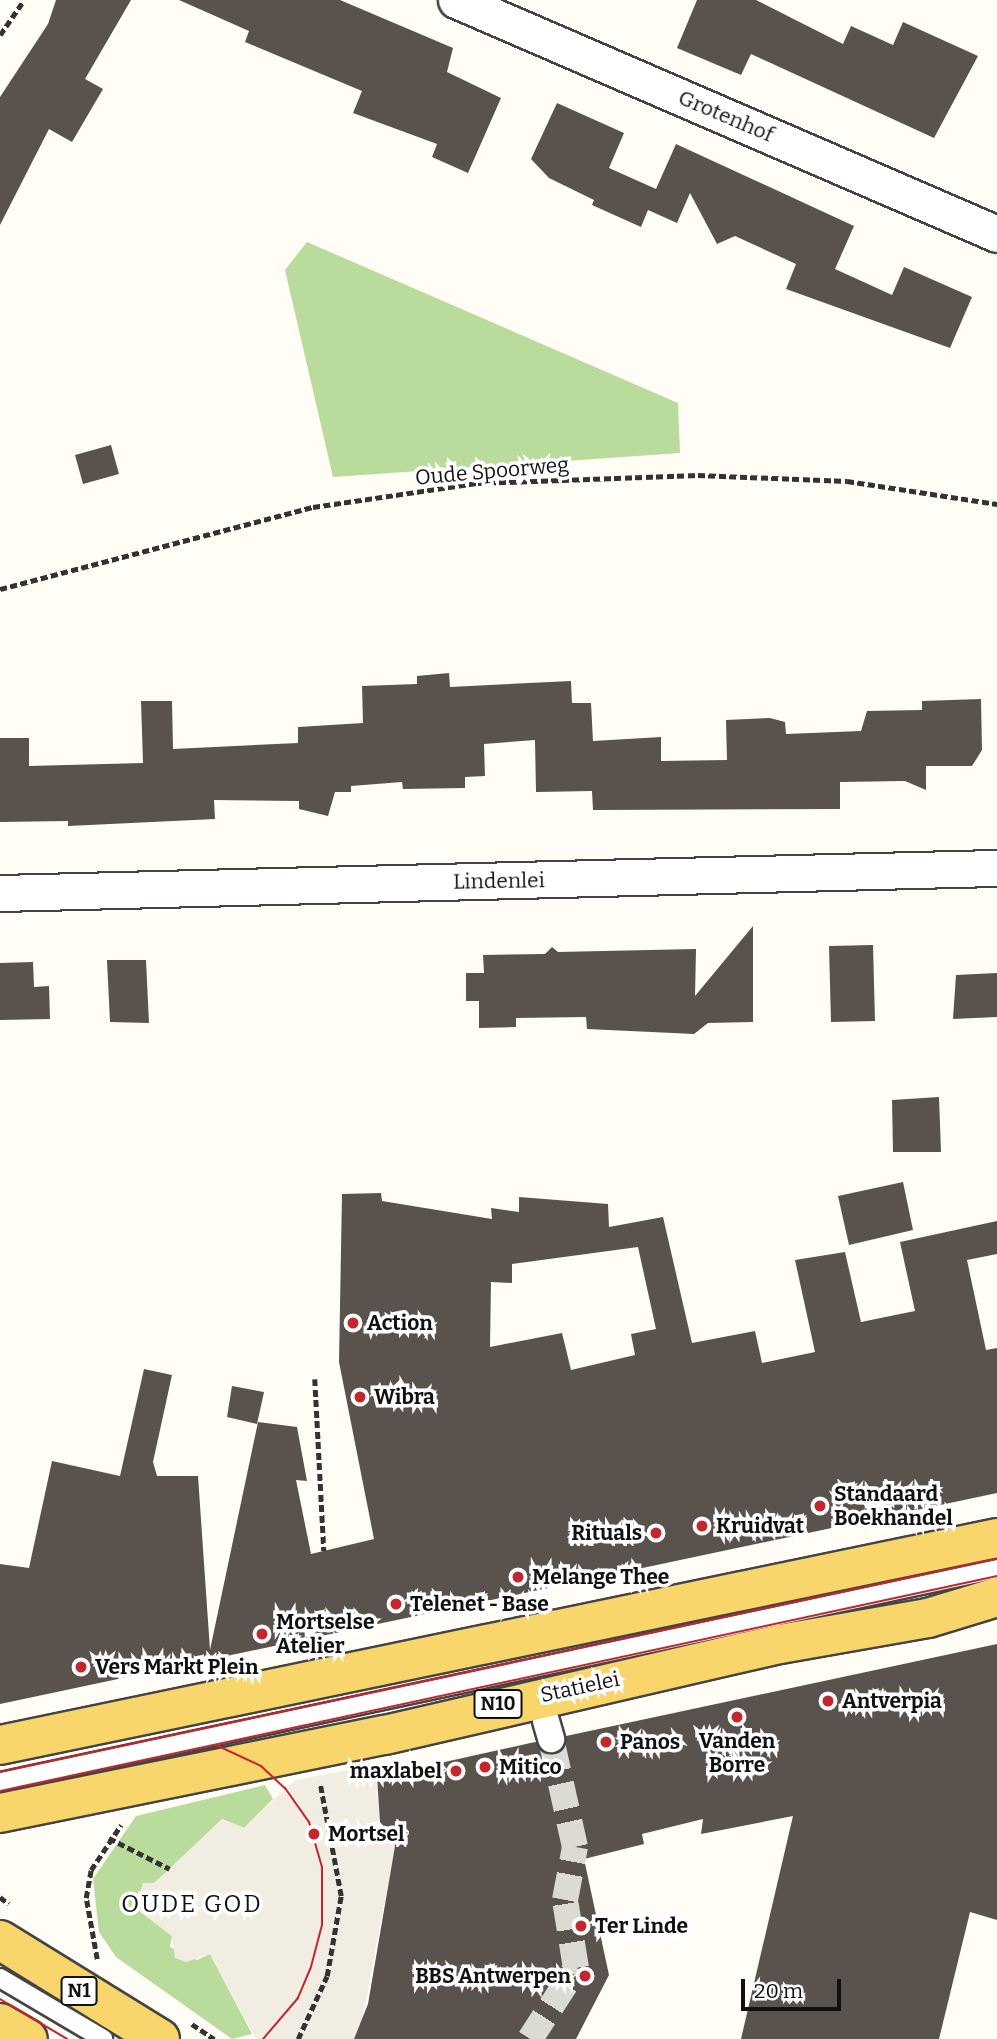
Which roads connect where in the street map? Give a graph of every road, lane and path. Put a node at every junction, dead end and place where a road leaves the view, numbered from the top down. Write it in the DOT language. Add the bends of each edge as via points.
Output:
graph roads {
  1 [pos="24,0"];
  2 [pos="456,0"];
  3 [pos="0,35"];
  4 [pos="997,234"];
  5 [pos="997,504"];
  6 [pos="0,589"];
  7 [pos="997,869"];
  8 [pos="0,893"];
  9 [pos="315,1379"];
  10 [pos="997,1538"];
  11 [pos="324,1551"];
  12 [pos="997,1569"];
  13 [pos="997,1597"];
  14 [pos="0,1745"];
  15 [pos="318,1776"];
  16 [pos="0,1782"];
  17 [pos="0,1813"];
  18 [pos="128,1817"];
  19 [pos="109,1838"];
  20 [pos="170,1869"];
  21 [pos="0,1940"];
  22 [pos="98,1963"];
  23 [pos="0,1978"];
  24 [pos="0,2023"];
  25 [pos="28,2039"];
  26 [pos="103,2039"];
  27 [pos="160,2039"];
  28 [pos="298,2039"];
  1 -- 3 [label="path"];
  2 -- 4 [label="street, Grotenhof"];
  5 -- 6 [label="path, Oude Spoorweg" via="847,481 711,476 478,483 313,507"];
  7 -- 8 [label="street, Lindenlei"];
  9 -- 11 [label="path"];
  10 -- 14 [label="main road"];
  12 -- 16 [label="lane"];
  13 -- 17 [label="main road, Statielei / N10" via="928,1618 780,1643 385,1735"];
  15 -- 28 [label="path" via="341,1896 327,1976"];
  18 -- 19 [label="path"];
  19 -- 20 [label="path"];
  19 -- 22 [label="path" via="91,1870 86,1898"];
  21 -- 27 [label="main road, N1"];
  23 -- 26 [label="lane"];
  24 -- 25 [label="main road"];
}
